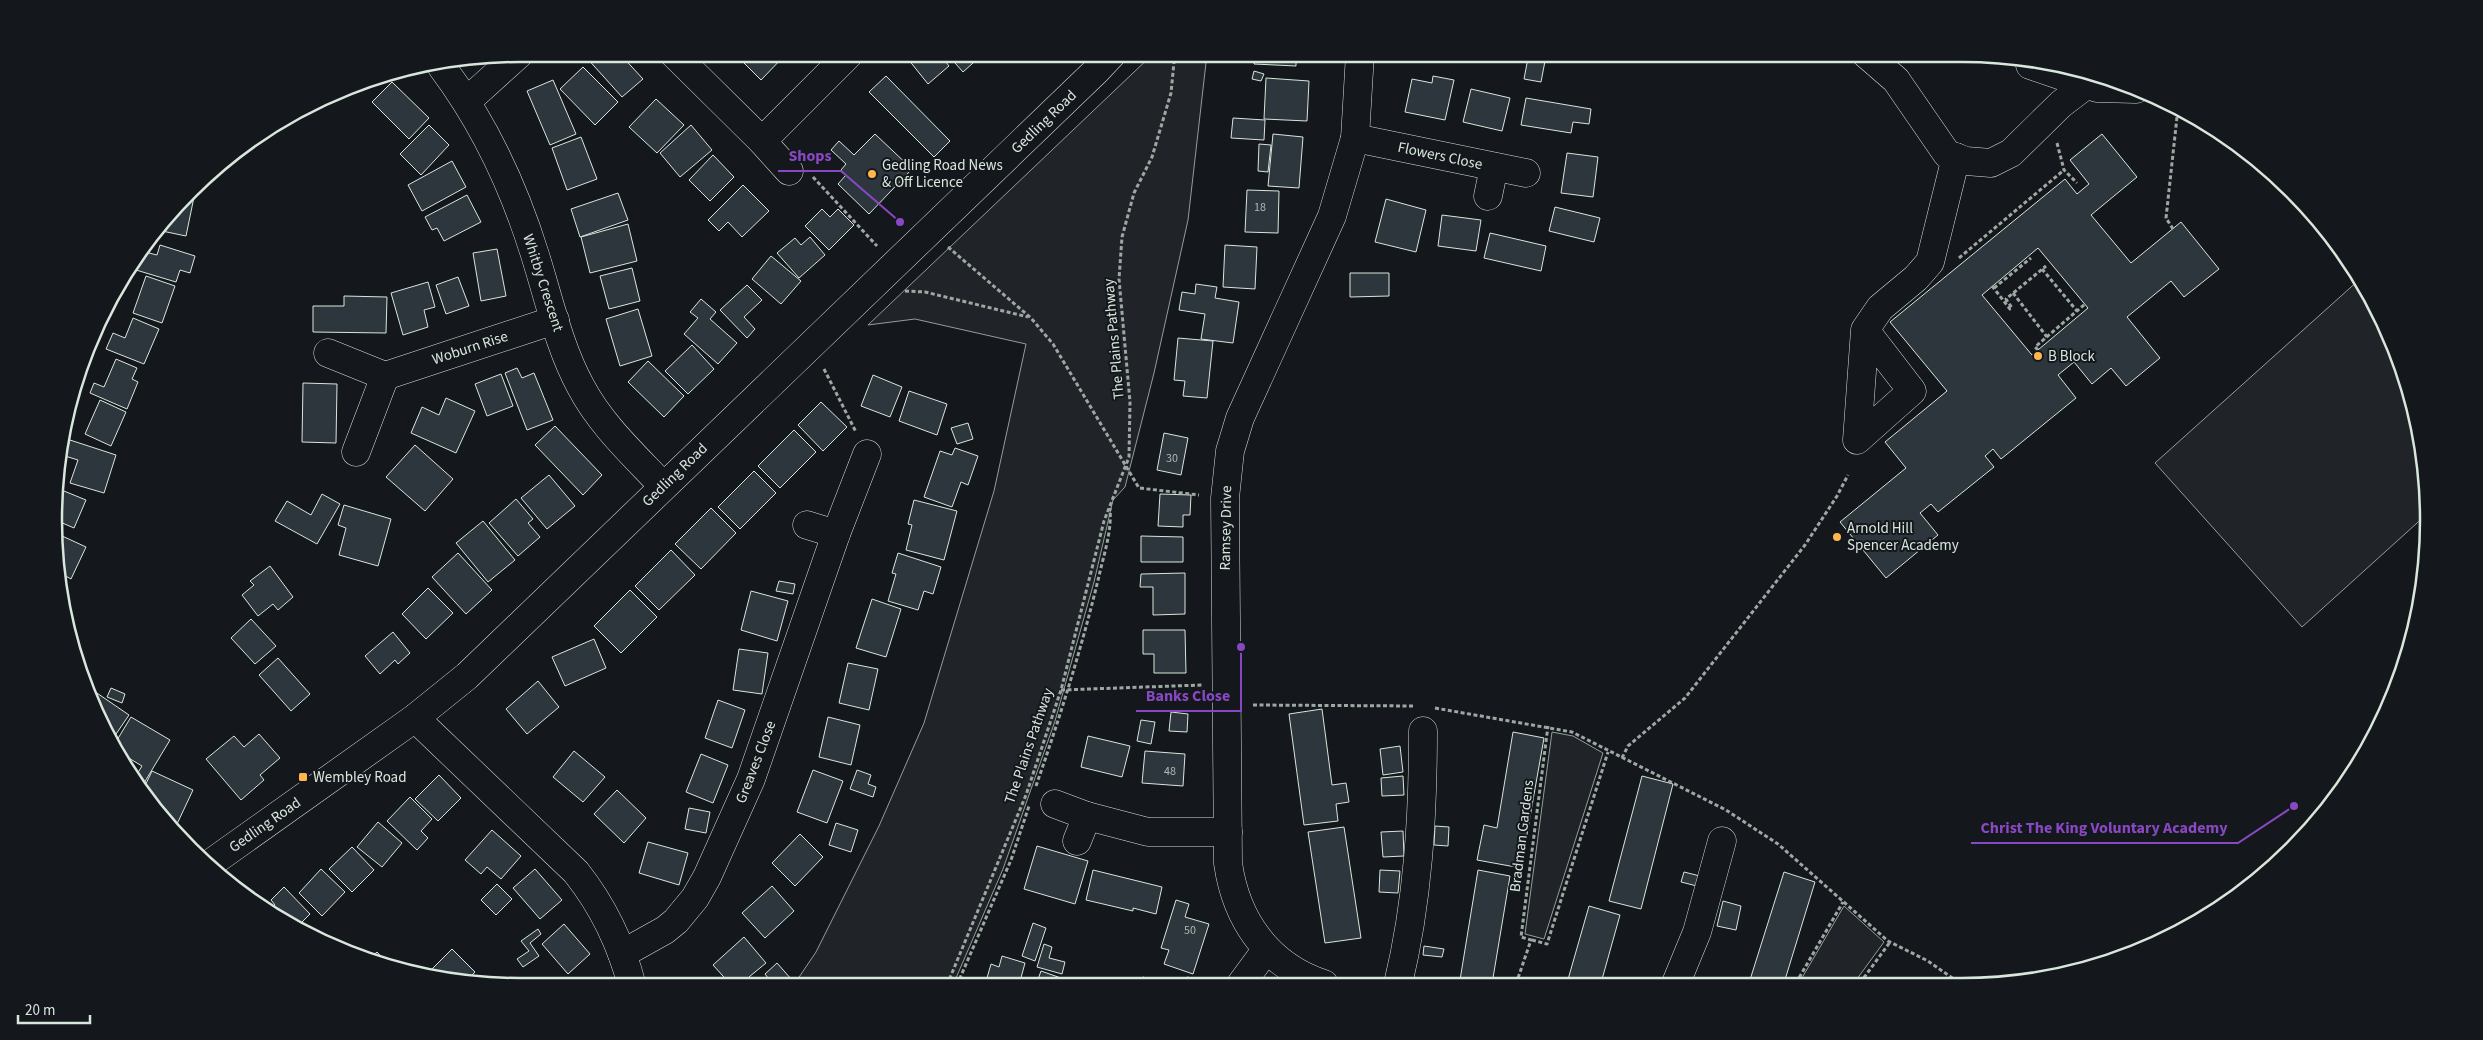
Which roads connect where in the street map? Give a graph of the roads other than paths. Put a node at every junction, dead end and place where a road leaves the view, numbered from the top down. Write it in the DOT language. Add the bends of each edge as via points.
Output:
graph roads {
  1 [pos="510,62"];
  2 [pos="682,62"];
  3 [pos="840,62"];
  4 [pos="1104,62"];
  5 [pos="1360,62"];
  6 [pos="1875,62"];
  7 [pos="443,69"];
  8 [pos="2042,69"];
  9 [pos="2086,85"];
  10 [pos="2114,88"];
  11 [pos="467,101"];
  12 [pos="1355,138"];
  13 [pos="762,142"];
  14 [pos="1956,157"];
  15 [pos="1494,167"];
  16 [pos="789,171"];
  17 [pos="1526,173"];
  18 [pos="1488,196"];
  19 [pos="555,320"];
  20 [pos="1865,330"];
  21 [pos="328,353"];
  22 [pos="385,376"];
  23 [pos="356,452"];
  24 [pos="867,454"];
  25 [pos="663,486"];
  26 [pos="807,525"];
  27 [pos="836,534"];
  28 [pos="1426,715"];
  29 [pos="415,718"];
  30 [pos="1041,797"];
  31 [pos="1228,832"];
  32 [pos="1722,841"];
  33 [pos="214,861"];
  34 [pos="1266,950"];
  35 [pos="622,954"];
  36 [pos="630,978"];
  37 [pos="1245,978"];
  38 [pos="1311,978"];
  39 [pos="1400,978"];
  40 [pos="1678,978"];
  1 -- 11 [label="street"];
  2 -- 13 [label="street"];
  3 -- 13 [label="street"];
  4 -- 25 [label="street, Gedling Road"];
  5 -- 12 [label="street, Ramsey Drive"];
  6 -- 14 [label="street" via="1896,80 1947,154"];
  7 -- 11 [label="street, Whitby Crescent"];
  8 -- 9 [label="street"];
  9 -- 10 [label="street"];
  9 -- 14 [label="street" via="2061,104 2011,153 1991,163"];
  11 -- 19 [label="street, Whitby Crescent" via="483,128 518,208"];
  12 -- 15 [label="street, Flowers Close"];
  12 -- 31 [label="street, Ramsey Drive" via="1332,216 1240,418 1230,451 1225,498"];
  13 -- 16 [label="street"];
  14 -- 20 [label="street" via="1930,262 1880,308"];
  15 -- 17 [label="street, Flowers Close"];
  15 -- 18 [label="street"];
  19 -- 22 [label="street, Woburn Rise"];
  19 -- 25 [label="street, Whitby Crescent" via="571,367 589,402 619,440"];
  21 -- 22 [label="street"];
  22 -- 23 [label="street"];
  24 -- 27 [label="street, Greaves Close"];
  25 -- 29 [label="street, Gedling Road" via="481,662"];
  26 -- 27 [label="street"];
  27 -- 35 [label="street, Greaves Close" via="751,779 707,877 676,921"];
  28 -- 39 [label="street" via="1427,761 1420,842"];
  29 -- 33 [label="street, Gedling Road"];
  29 -- 35 [label="street" via="576,872 609,922"];
  30 -- 31 [label="street" via="1082,829"];
  31 -- 34 [label="street, Ramsey Drive" via="1228,864 1238,905"];
  32 -- 40 [label="street" via="1721,872"];
  34 -- 37 [label="street"];
  34 -- 38 [label="street, Ramsey Drive"];
  35 -- 36 [label="street"];
}
